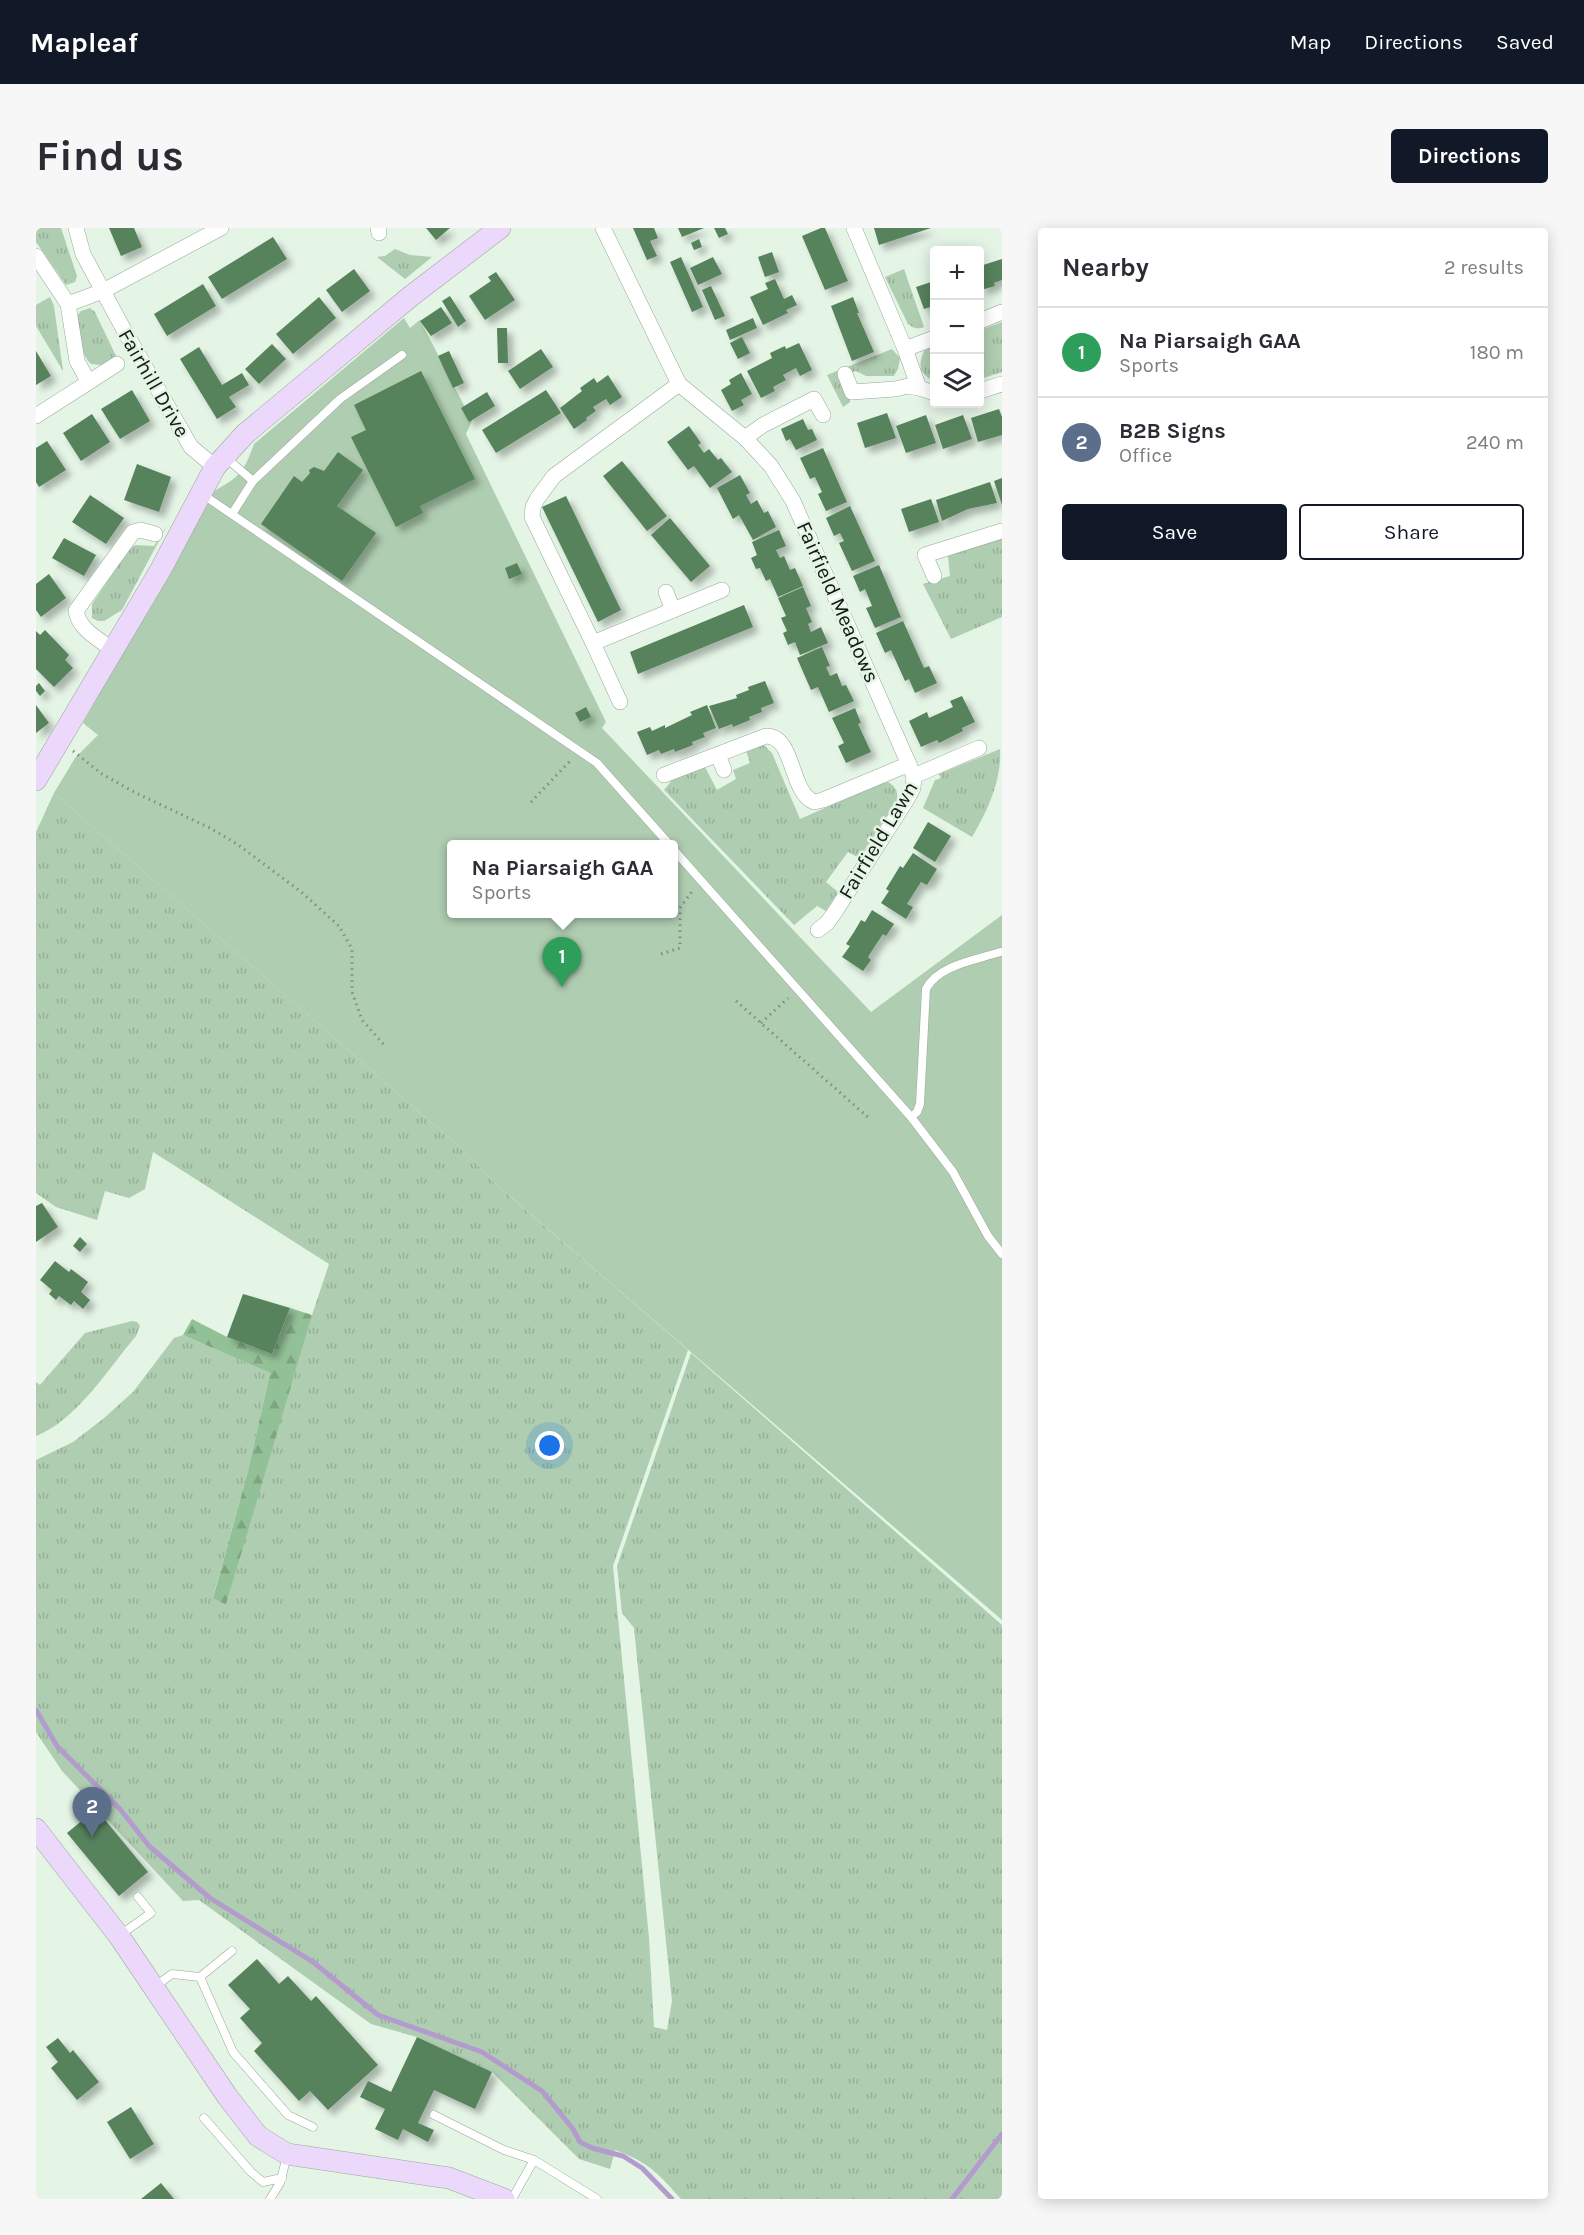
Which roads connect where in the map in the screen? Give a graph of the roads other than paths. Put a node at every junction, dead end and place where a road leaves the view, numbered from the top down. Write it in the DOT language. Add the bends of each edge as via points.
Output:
graph roads {
  1 [pos="76,228"];
  2 [pos="221,228"];
  3 [pos="500,228"];
  4 [pos="603,228"];
  5 [pos="854,228"];
  6 [pos="36,256"];
  7 [pos="103,291"];
  8 [pos="68,304"];
  9 [pos="1002,312"];
  10 [pos="984,319"];
  11 [pos="930,340"];
  12 [pos="905,349"];
  13 [pos="402,355"];
  14 [pos="117,364"];
  15 [pos="845,374"];
  16 [pos="88,381"];
  17 [pos="679,384"];
  18 [pos="1002,384"];
  19 [pos="919,388"];
  20 [pos="984,390"];
  21 [pos="930,392"];
  22 [pos="823,414"];
  23 [pos="36,416"];
  24 [pos="745,438"];
  25 [pos="219,462"];
  26 [pos="253,481"];
  27 [pos="201,494"];
  28 [pos="232,514"];
  29 [pos="1002,531"];
  30 [pos="155,534"];
  31 [pos="934,576"];
  32 [pos="722,590"];
  33 [pos="666,592"];
  34 [pos="673,610"];
  35 [pos="593,643"];
  36 [pos="113,650"];
  37 [pos="620,702"];
  38 [pos="980,748"];
  39 [pos="718,755"];
  40 [pos="724,770"];
  41 [pos="911,770"];
  42 [pos="664,775"];
  43 [pos="36,780"];
  44 [pos="665,840"];
  45 [pos="678,855"];
  46 [pos="818,930"];
  47 [pos="1000,952"];
  48 [pos="911,1117"];
  49 [pos="1002,1254"];
  50 [pos="36,1829"];
  51 [pos="138,1898"];
  52 [pos="118,1936"];
  53 [pos="232,1951"];
  54 [pos="200,1977"];
  55 [pos="154,1987"];
  56 [pos="434,2115"];
  57 [pos="204,2118"];
  58 [pos="313,2127"];
  59 [pos="287,2154"];
  60 [pos="534,2160"];
  61 [pos="282,2178"];
  62 [pos="270,2199"];
  63 [pos="504,2199"];
  64 [pos="512,2199"];
  65 [pos="597,2199"];
  1 -- 7 [label="street, Fairhill Drive" via="83,254"];
  2 -- 7 [label="street"];
  3 -- 25 [label="street" via="411,296 245,434"];
  4 -- 17 [label="street, Fairfield Meadows"];
  5 -- 12 [label="street"];
  6 -- 8 [label="street"];
  7 -- 8 [label="street"];
  7 -- 25 [label="street, Fairhill Drive" via="191,447"];
  8 -- 16 [label="street" via="77,361"];
  9 -- 10 [label="street"];
  11 -- 12 [label="street"];
  12 -- 19 [label="street"];
  13 -- 26 [label="lane" via="340,399"];
  14 -- 16 [label="street"];
  15 -- 19 [label="street" via="852,392"];
  16 -- 23 [label="street"];
  17 -- 24 [label="street, Fairfield Meadows"];
  17 -- 35 [label="street" via="554,476 533,507 534,522"];
  18 -- 20 [label="street"];
  19 -- 21 [label="street"];
  22 -- 24 [label="street" via="814,399"];
  24 -- 41 [label="street, Fairfield Meadows" via="771,466 793,501"];
  25 -- 26 [label="lane"];
  25 -- 27 [label="street"];
  26 -- 28 [label="lane"];
  27 -- 28 [label="lane"];
  27 -- 36 [label="street"];
  28 -- 44 [label="lane" via="597,763"];
  29 -- 31 [label="street" via="925,555"];
  30 -- 36 [label="street" via="133,532 76,611 82,627"];
  32 -- 34 [label="street"];
  33 -- 34 [label="street"];
  34 -- 35 [label="street"];
  35 -- 37 [label="street"];
  36 -- 43 [label="street"];
  38 -- 41 [label="street, Fairfield Lawn"];
  39 -- 40 [label="street"];
  39 -- 41 [label="street, Fairfield Lawn" via="773,736 782,743 803,794 814,801"];
  39 -- 42 [label="street, Fairfield Lawn"];
  41 -- 46 [label="street, Fairfield Lawn" via="913,788 906,801 835,912"];
  45 -- 48 [label="lane"];
  47 -- 48 [label="lane" via="940,973 926,989 920,1104"];
  48 -- 49 [label="lane" via="953,1172"];
  50 -- 52 [label="street"];
  51 -- 52 [label="lane" via="151,1913"];
  52 -- 55 [label="street"];
  53 -- 54 [label="lane"];
  54 -- 55 [label="lane" via="172,1974"];
  54 -- 58 [label="lane" via="232,2052 288,2115"];
  55 -- 59 [label="street" via="258,2136"];
  56 -- 60 [label="lane" via="504,2150"];
  57 -- 61 [label="lane" via="263,2182"];
  59 -- 61 [label="lane"];
  59 -- 63 [label="street" via="449,2178"];
  60 -- 64 [label="lane"];
  60 -- 65 [label="lane"];
  61 -- 62 [label="lane"];
}
